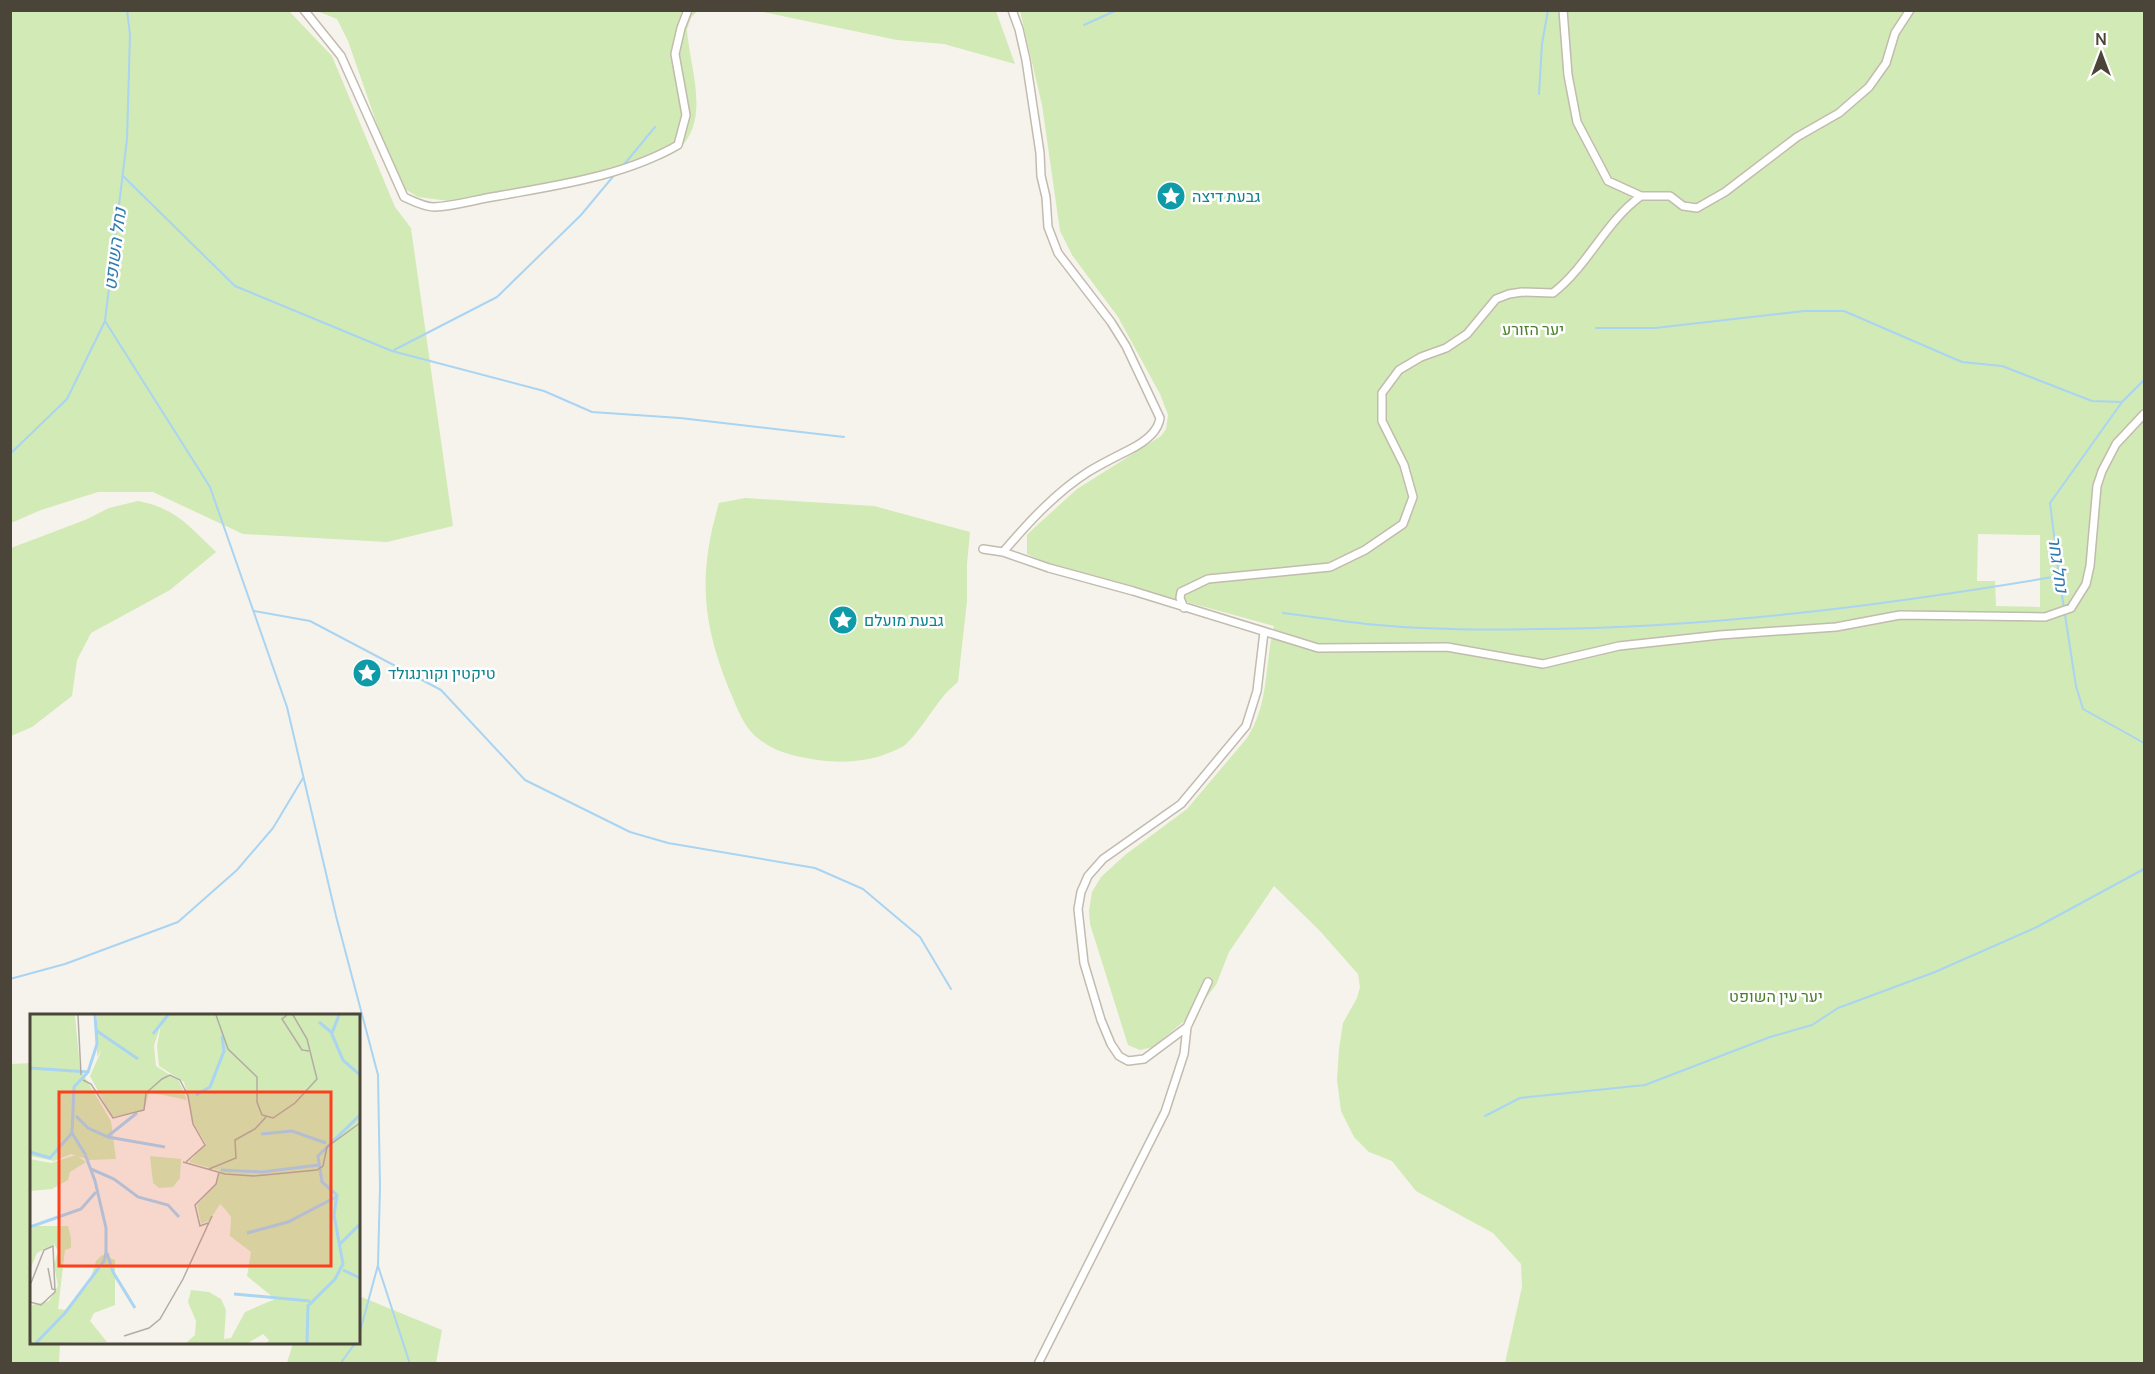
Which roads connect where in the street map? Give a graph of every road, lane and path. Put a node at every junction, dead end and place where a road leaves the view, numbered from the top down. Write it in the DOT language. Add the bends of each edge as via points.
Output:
graph roads {
  1 [pos="304,10"];
  2 [pos="688,10"];
  3 [pos="1012,10"];
  4 [pos="1563,10"];
  5 [pos="1910,10"];
  6 [pos="1641,196"];
  7 [pos="2145,414"];
  8 [pos="983,549"];
  9 [pos="1003,552"];
  10 [pos="1184,608"];
  11 [pos="1264,632"];
  12 [pos="1208,982"];
  13 [pos="1187,1027"];
  14 [pos="1038,1364"];
  1 -- 2 [label="street" via="341,57 404,197 432,207 607,174 653,160 678,145 686,115 675,54"];
  3 -- 9 [label="street" via="1026,60 1048,226 1058,253 1126,346 1160,418 1154,431 1136,446 1087,472 1054,499"];
  4 -- 6 [label="street" via="1568,75 1577,122 1608,181"];
  5 -- 6 [label="street" via="1895,33 1886,63 1869,87 1839,113 1797,137 1725,192 1697,208 1683,206 1670,196"];
  6 -- 10 [label="street" via="1616,218 1577,270 1553,293 1522,292 1496,298 1467,334 1400,370 1387,385 1381,394 1382,422 1404,465 1413,497 1403,524 1365,550 1330,567 1208,579 1181,592"];
  7 -- 11 [label="street" via="2116,444 2102,471 2086,584 2071,608 2044,617 1900,615 1836,627 1619,646 1543,664 1448,647 1318,648"];
  8 -- 9 [label="street"];
  9 -- 10 [label="street"];
  10 -- 11 [label="street"];
  11 -- 13 [label="street" via="1257,691 1246,726 1181,804 1103,859 1088,876 1081,892 1078,909 1084,963 1104,1027 1119,1056 1128,1061 1144,1059"];
  12 -- 13 [label="street"];
  13 -- 14 [label="street" via="1184,1054 1165,1112"];
}
